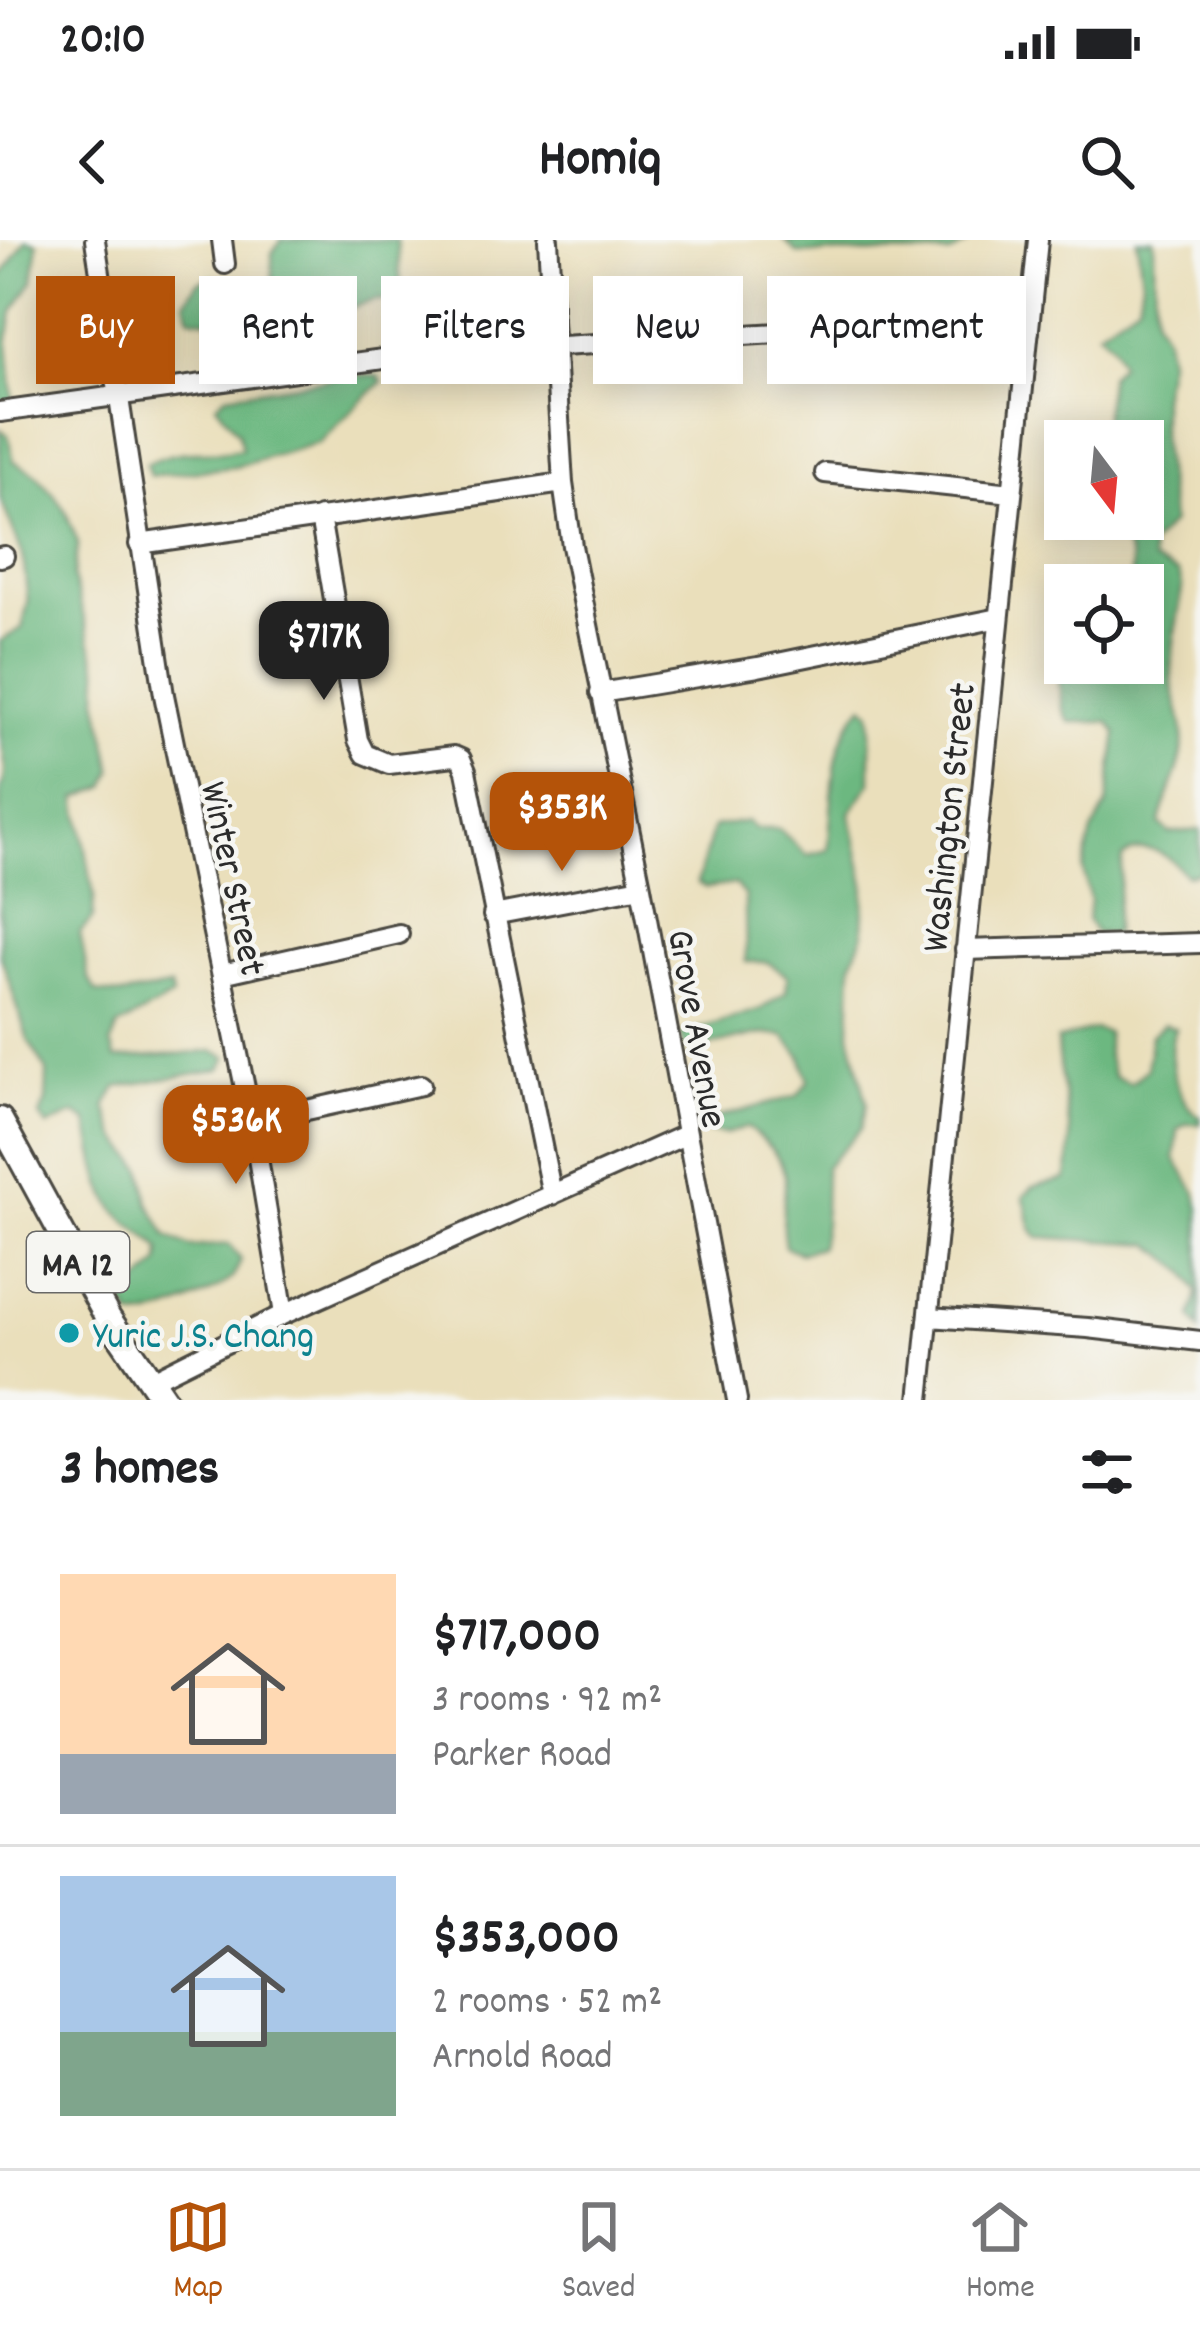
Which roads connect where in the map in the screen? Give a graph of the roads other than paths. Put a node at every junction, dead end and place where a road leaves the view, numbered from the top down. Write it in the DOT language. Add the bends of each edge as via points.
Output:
graph roads {
  1 [pos="95,240"];
  2 [pos="222,240"];
  3 [pos="548,240"];
  4 [pos="1039,240"];
  5 [pos="225,265"];
  6 [pos="550,276"];
  7 [pos="1029,332"];
  8 [pos="569,346"];
  9 [pos="381,359"];
  10 [pos="556,384"];
  11 [pos="118,397"];
  12 [pos="0,412"];
  13 [pos="825,473"];
  14 [pos="563,483"];
  15 [pos="1012,493"];
  16 [pos="320,517"];
  17 [pos="139,544"];
  18 [pos="999,618"];
  19 [pos="600,693"];
  20 [pos="641,887"];
  21 [pos="494,915"];
  22 [pos="399,934"];
  23 [pos="1200,944"];
  24 [pos="965,950"];
  25 [pos="222,974"];
  26 [pos="421,1085"];
  27 [pos="0,1120"];
  28 [pos="252,1121"];
  29 [pos="685,1135"];
  30 [pos="552,1195"];
  31 [pos="284,1314"];
  32 [pos="929,1317"];
  33 [pos="1200,1341"];
  34 [pos="157,1391"];
  35 [pos="736,1400"];
  36 [pos="920,1400"];
  1 -- 11 [label="street, Winter Street"];
  2 -- 5 [label="street"];
  3 -- 6 [label="street, Grove Avenue"];
  4 -- 7 [label="street, Washington Street"];
  7 -- 8 [label="street" via="862,328"];
  7 -- 15 [label="street, Washington Street"];
  9 -- 11 [label="street"];
  10 -- 14 [label="street, Grove Avenue"];
  11 -- 12 [label="street"];
  11 -- 17 [label="street, Winter Street"];
  13 -- 15 [label="street"];
  14 -- 16 [label="street"];
  14 -- 19 [label="street, Grove Avenue"];
  15 -- 18 [label="street, Washington Street"];
  16 -- 17 [label="street"];
  16 -- 21 [label="street" via="358,740 365,754 388,764 461,759"];
  17 -- 25 [label="street, Winter Street"];
  18 -- 19 [label="street"];
  18 -- 24 [label="street, Washington Street"];
  19 -- 20 [label="street, Grove Avenue"];
  20 -- 21 [label="street"];
  20 -- 29 [label="street, Grove Avenue"];
  21 -- 30 [label="street"];
  22 -- 25 [label="street"];
  23 -- 24 [label="street"];
  24 -- 32 [label="street, Washington Street"];
  25 -- 28 [label="street, Winter Street"];
  26 -- 28 [label="street"];
  27 -- 34 [label="main road, MA 12"];
  28 -- 31 [label="street, Winter Street"];
  29 -- 30 [label="street"];
  29 -- 35 [label="street, Grove Avenue"];
  30 -- 31 [label="street"];
  31 -- 34 [label="street"];
  32 -- 33 [label="street"];
  32 -- 36 [label="street, Washington Street"];
}
